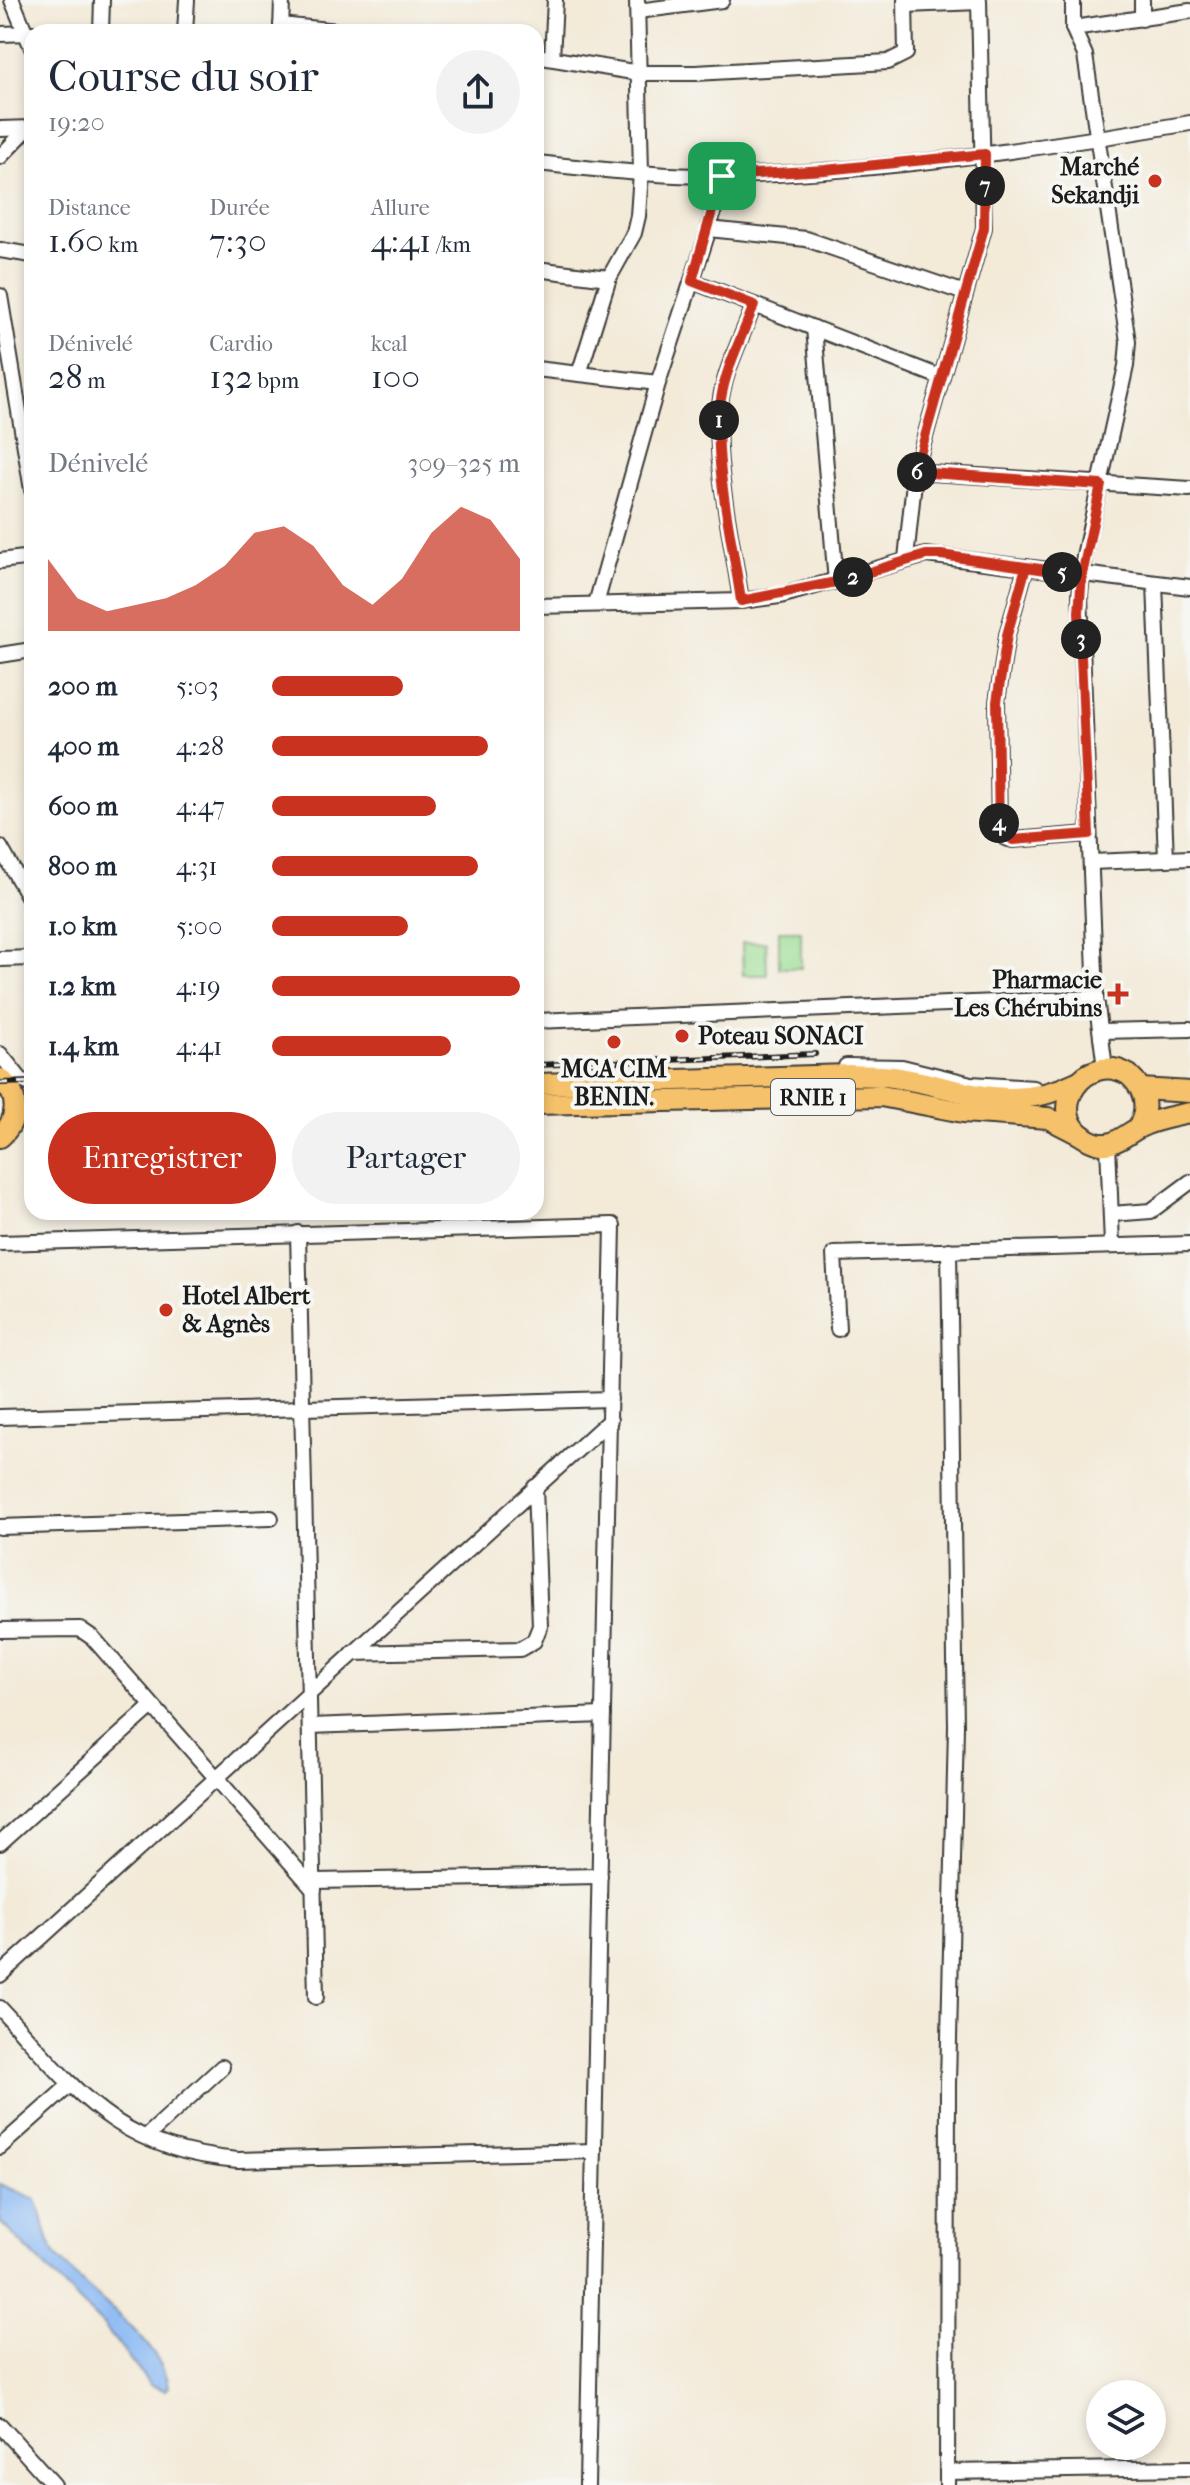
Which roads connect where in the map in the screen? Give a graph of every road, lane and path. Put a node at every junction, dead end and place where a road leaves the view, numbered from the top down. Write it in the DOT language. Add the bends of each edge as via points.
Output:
graph roads {
  1 [pos="12,0"];
  2 [pos="102,0"];
  3 [pos="187,0"];
  4 [pos="282,0"];
  5 [pos="555,0"];
  6 [pos="722,0"];
  7 [pos="1073,0"];
  8 [pos="1142,0"];
  9 [pos="979,1"];
  10 [pos="906,2"];
  11 [pos="638,6"];
  12 [pos="1190,11"];
  13 [pos="1142,19"];
  14 [pos="24,24"];
  15 [pos="101,24"];
  16 [pos="186,24"];
  17 [pos="281,24"];
  18 [pos="1073,28"];
  19 [pos="0,34"];
  20 [pos="24,37"];
  21 [pos="544,57"];
  22 [pos="552,58"];
  23 [pos="639,73"];
  24 [pos="1190,123"];
  25 [pos="0,129"];
  26 [pos="24,129"];
  27 [pos="24,134"];
  28 [pos="1095,139"];
  29 [pos="985,154"];
  30 [pos="0,157"];
  31 [pos="544,164"];
  32 [pos="641,173"];
  33 [pos="722,176"];
  34 [pos="709,229"];
  35 [pos="0,250"];
  36 [pos="24,254"];
  37 [pos="544,270"];
  38 [pos="609,278"];
  39 [pos="692,281"];
  40 [pos="965,293"];
  41 [pos="0,296"];
  42 [pos="754,305"];
  43 [pos="814,328"];
  44 [pos="6,357"];
  45 [pos="544,370"];
  46 [pos="579,374"];
  47 [pos="940,377"];
  48 [pos="658,383"];
  49 [pos="24,438"];
  50 [pos="915,472"];
  51 [pos="1101,485"];
  52 [pos="1190,489"];
  53 [pos="24,558"];
  54 [pos="906,559"];
  55 [pos="0,561"];
  56 [pos="1026,567"];
  57 [pos="1082,575"];
  58 [pos="836,582"];
  59 [pos="1155,584"];
  60 [pos="1190,587"];
  61 [pos="741,601"];
  62 [pos="596,604"];
  63 [pos="544,606"];
  64 [pos="24,651"];
  65 [pos="0,655"];
  66 [pos="1089,834"];
  67 [pos="0,847"];
  68 [pos="1190,858"];
  69 [pos="1166,859"];
  70 [pos="1091,862"];
  71 [pos="24,875"];
  72 [pos="24,958"];
  73 [pos="0,959"];
  74 [pos="1096,998"];
  75 [pos="544,1021"];
  76 [pos="1190,1029"];
  77 [pos="1101,1031"];
  78 [pos="0,1054"];
  79 [pos="1105,1068"];
  80 [pos="544,1075"];
  81 [pos="0,1079"];
  82 [pos="24,1081"];
  83 [pos="544,1084"];
  84 [pos="1070,1086"];
  85 [pos="1141,1089"];
  86 [pos="1190,1092"];
  87 [pos="23,1096"];
  88 [pos="544,1104"];
  89 [pos="1190,1113"];
  90 [pos="24,1122"];
  91 [pos="1138,1128"];
  92 [pos="5,1131"];
  93 [pos="1083,1136"];
  94 [pos="1108,1144"];
  95 [pos="1190,1182"];
  96 [pos="1111,1214"];
  97 [pos="298,1233"];
  98 [pos="0,1243"];
  99 [pos="1190,1244"];
  100 [pos="1112,1245"];
  101 [pos="949,1250"];
  102 [pos="838,1329"];
  103 [pos="610,1399"];
  104 [pos="303,1409"];
  105 [pos="0,1417"];
  106 [pos="610,1420"];
  107 [pos="535,1487"];
  108 [pos="271,1518"];
  109 [pos="0,1527"];
  110 [pos="0,1630"];
  111 [pos="353,1653"];
  112 [pos="309,1691"];
  113 [pos="151,1707"];
  114 [pos="603,1715"];
  115 [pos="310,1726"];
  116 [pos="215,1779"];
  117 [pos="0,1843"];
  118 [pos="600,1876"];
  119 [pos="314,1885"];
  120 [pos="0,1975"];
  121 [pos="316,1997"];
  122 [pos="0,2008"];
  123 [pos="222,2067"];
  124 [pos="71,2084"];
  125 [pos="146,2137"];
  126 [pos="0,2147"];
  127 [pos="594,2151"];
  128 [pos="0,2425"];
  129 [pos="1190,2468"];
  130 [pos="947,2478"];
  131 [pos="53,2485"];
  132 [pos="587,2485"];
  1 -- 14 [label="street"];
  2 -- 15 [label="street"];
  3 -- 16 [label="street"];
  4 -- 17 [label="street"];
  5 -- 22 [label="street"];
  6 -- 11 [label="street"];
  7 -- 18 [label="street"];
  8 -- 13 [label="street"];
  9 -- 10 [label="street"];
  9 -- 29 [label="street"];
  10 -- 23 [label="street" via="906,53 888,62"];
  11 -- 23 [label="street"];
  12 -- 13 [label="street"];
  13 -- 18 [label="street"];
  18 -- 28 [label="street" via="1085,55"];
  19 -- 20 [label="street"];
  21 -- 22 [label="street"];
  22 -- 23 [label="street"];
  23 -- 32 [label="street"];
  24 -- 28 [label="street"];
  25 -- 26 [label="street"];
  27 -- 30 [label="street"];
  28 -- 29 [label="street"];
  28 -- 51 [label="street" via="1128,342"];
  29 -- 33 [label="street"];
  29 -- 40 [label="street" via="984,228"];
  31 -- 32 [label="street"];
  32 -- 33 [label="street"];
  32 -- 38 [label="street" via="634,233"];
  33 -- 34 [label="street"];
  34 -- 39 [label="street"];
  34 -- 40 [label="street" via="806,239"];
  35 -- 36 [label="street"];
  37 -- 38 [label="street"];
  38 -- 46 [label="street"];
  39 -- 42 [label="street"];
  39 -- 48 [label="street"];
  40 -- 47 [label="street"];
  41 -- 44 [label="street"];
  42 -- 43 [label="street"];
  42 -- 61 [label="street" via="719,413"];
  43 -- 47 [label="street"];
  43 -- 58 [label="street"];
  44 -- 49 [label="street"];
  45 -- 46 [label="street"];
  46 -- 48 [label="street"];
  47 -- 50 [label="street"];
  48 -- 62 [label="street"];
  50 -- 51 [label="street"];
  50 -- 54 [label="street"];
  51 -- 52 [label="street"];
  51 -- 57 [label="street"];
  53 -- 55 [label="street"];
  54 -- 56 [label="street" via="941,555"];
  54 -- 58 [label="street"];
  56 -- 57 [label="street"];
  56 -- 66 [label="street" via="1007,635 997,702 999,829 1013,840"];
  57 -- 59 [label="street"];
  57 -- 66 [label="street"];
  58 -- 61 [label="street"];
  59 -- 60 [label="street"];
  59 -- 69 [label="street"];
  61 -- 62 [label="street"];
  62 -- 63 [label="street"];
  64 -- 65 [label="street"];
  66 -- 70 [label="street"];
  67 -- 71 [label="street"];
  68 -- 69 [label="street"];
  69 -- 70 [label="street"];
  70 -- 74 [label="street"];
  72 -- 73 [label="street"];
  74 -- 75 [label="street"];
  74 -- 77 [label="street"];
  76 -- 77 [label="street"];
  77 -- 79 [label="street"];
  78 -- 82 [label="street"];
  79 -- 84 [label="highway, RNIE 1" via="1086,1073"];
  79 -- 85 [label="highway" via="1126,1073"];
  80 -- 84 [label="street" via="868,1065 918,1069 971,1084"];
  81 -- 87 [label="highway"];
  83 -- 84 [label="highway, RNIE 1" via="890,1076 997,1099 1028,1099"];
  84 -- 93 [label="highway" via="1068,1107"];
  85 -- 86 [label="highway"];
  85 -- 91 [label="highway" via="1145,1112"];
  87 -- 92 [label="highway"];
  88 -- 93 [label="highway, RNIE 1" via="881,1096 963,1112 1048,1118"];
  89 -- 91 [label="highway"];
  90 -- 92 [label="highway"];
  91 -- 94 [label="highway"];
  93 -- 94 [label="highway, RNIE 1"];
  94 -- 96 [label="street"];
  95 -- 96 [label="street" via="1151,1211"];
  96 -- 100 [label="street"];
  97 -- 98 [label="street"];
  97 -- 103 [label="street" via="613,1225"];
  97 -- 104 [label="street"];
  99 -- 100 [label="street"];
  100 -- 101 [label="street"];
  101 -- 102 [label="street" via="834,1254"];
  101 -- 130 [label="street" via="956,1740"];
  103 -- 104 [label="street"];
  103 -- 106 [label="street"];
  104 -- 105 [label="street"];
  104 -- 112 [label="street"];
  106 -- 107 [label="street"];
  106 -- 114 [label="street"];
  107 -- 111 [label="street"];
  107 -- 111 [label="street" via="540,1626 534,1641 520,1649"];
  108 -- 109 [label="street"];
  110 -- 113 [label="street" via="80,1629"];
  111 -- 112 [label="street"];
  112 -- 115 [label="street"];
  112 -- 116 [label="street"];
  113 -- 116 [label="street"];
  113 -- 117 [label="street"];
  114 -- 115 [label="street"];
  114 -- 118 [label="street"];
  115 -- 119 [label="street"];
  116 -- 119 [label="street"];
  116 -- 120 [label="street"];
  118 -- 119 [label="street"];
  118 -- 127 [label="street"];
  119 -- 121 [label="street"];
  122 -- 124 [label="street"];
  123 -- 125 [label="street"];
  124 -- 125 [label="street" via="102,2114"];
  124 -- 126 [label="street"];
  125 -- 127 [label="street" via="187,2152 238,2160"];
  127 -- 132 [label="street"];
  128 -- 131 [label="street"];
  129 -- 130 [label="street"];
}
